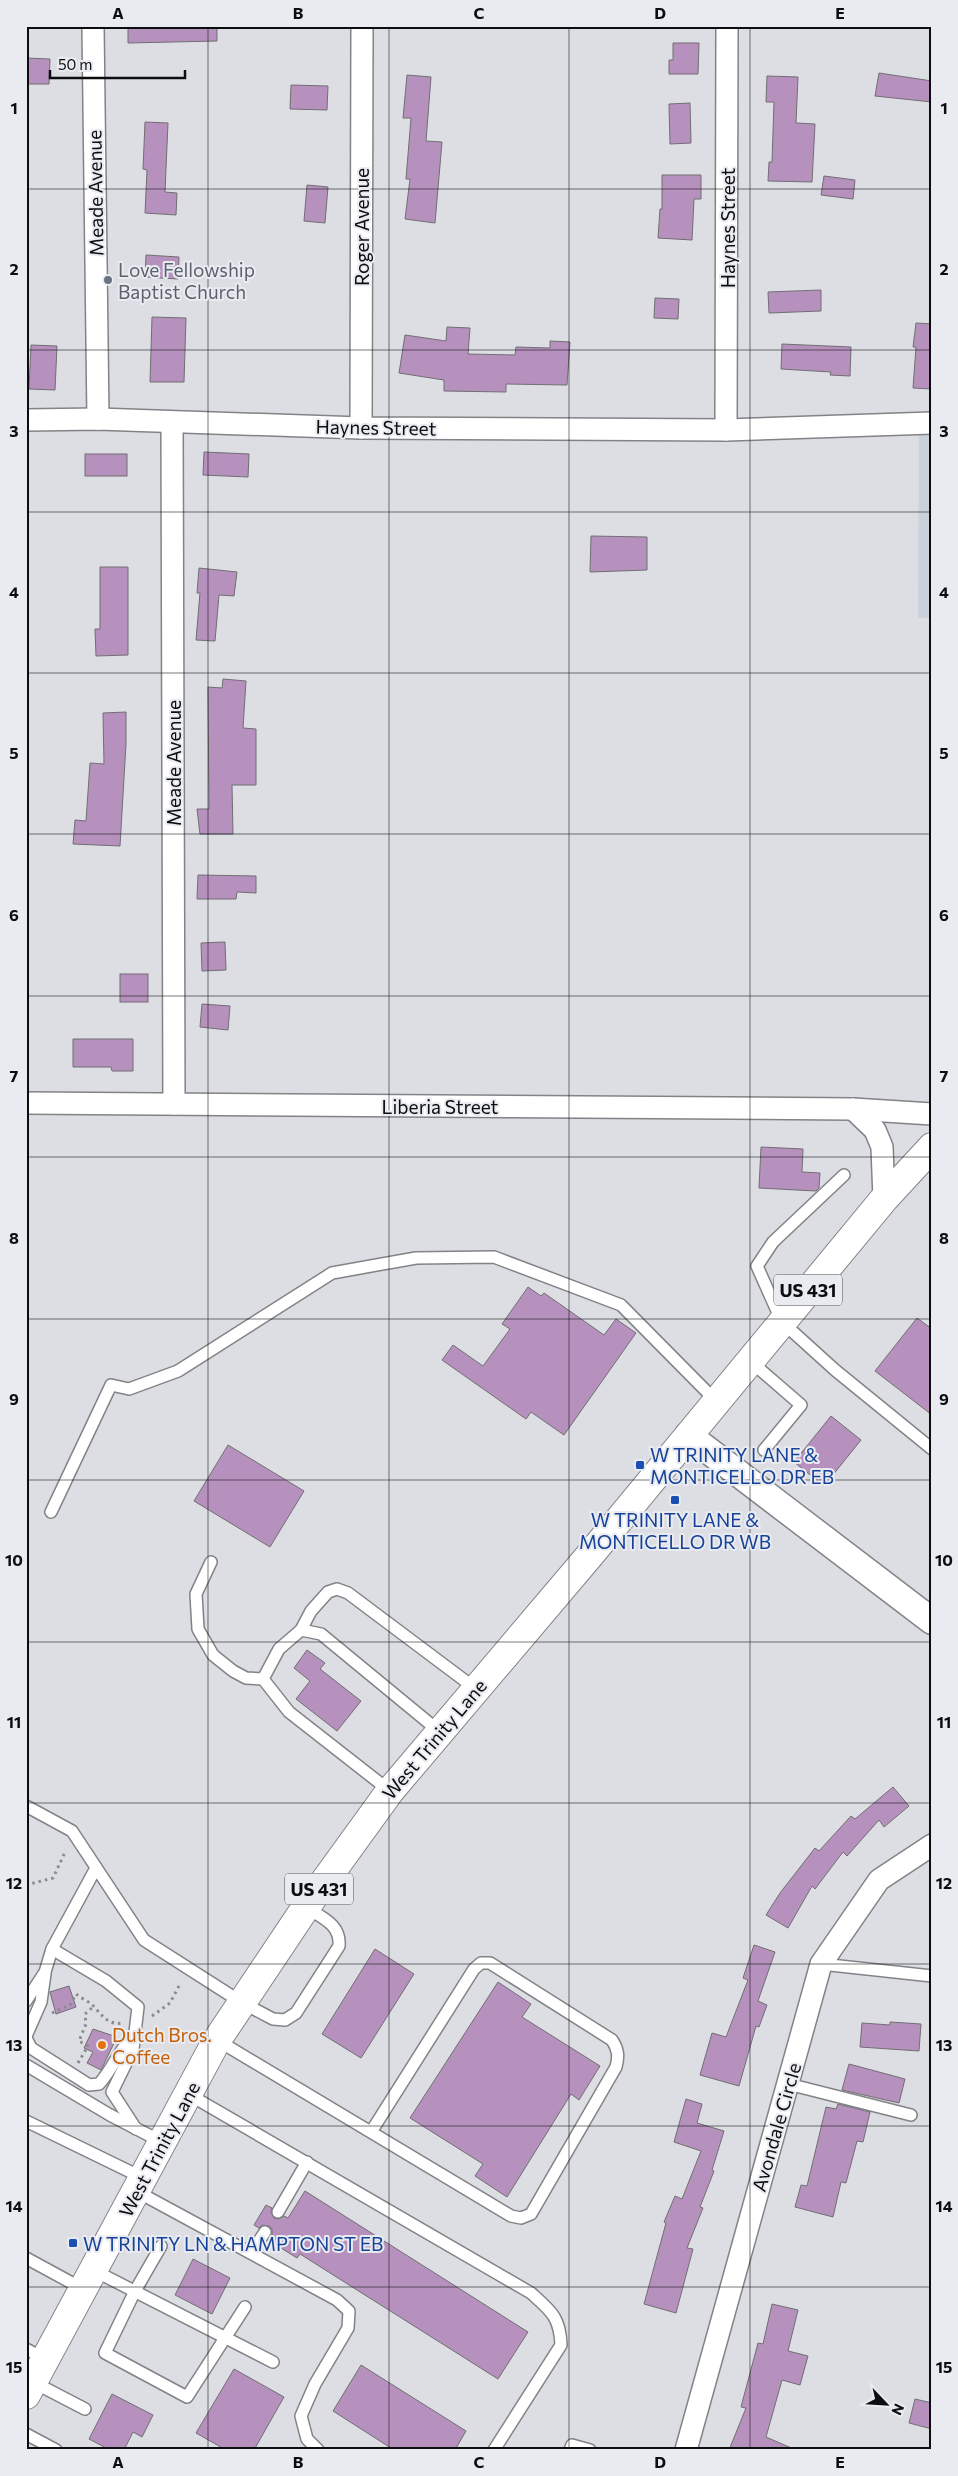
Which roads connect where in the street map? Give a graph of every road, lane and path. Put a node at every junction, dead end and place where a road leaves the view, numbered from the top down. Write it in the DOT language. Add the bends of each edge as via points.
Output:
graph roads {
  1 [pos="93,26"];
  2 [pos="362,26"];
  3 [pos="727,26"];
  4 [pos="98,419"];
  5 [pos="26,420"];
  6 [pos="172,422"];
  7 [pos="932,423"];
  8 [pos="361,428"];
  9 [pos="726,430"];
  10 [pos="26,1103"];
  11 [pos="174,1104"];
  12 [pos="853,1109"];
  13 [pos="932,1114"];
  14 [pos="932,1147"];
  15 [pos="844,1175"];
  16 [pos="884,1199"];
  17 [pos="782,1322"];
  18 [pos="750,1361"];
  19 [pos="716,1401"];
  20 [pos="688,1435"];
  21 [pos="932,1449"];
  22 [pos="764,1450"];
  23 [pos="51,1512"];
  24 [pos="212,1562"];
  25 [pos="932,1621"];
  26 [pos="301,1630"];
  27 [pos="263,1679"];
  28 [pos="476,1689"];
  29 [pos="440,1732"];
  30 [pos="390,1791"];
  31 [pos="26,1806"];
  32 [pos="932,1845"];
  33 [pos="66,1850"];
  34 [pos="96,1868"];
  35 [pos="26,1885"];
  36 [pos="306,1907"];
  37 [pos="52,1949"];
  38 [pos="821,1964"];
  39 [pos="45,1972"];
  40 [pos="932,1976"];
  41 [pos="178,1986"];
  42 [pos="26,2001"];
  43 [pos="241,2002"];
  44 [pos="93,2007"];
  45 [pos="44,2016"];
  46 [pos="147,2019"];
  47 [pos="125,2022"];
  48 [pos="134,2034"];
  49 [pos="26,2037"];
  50 [pos="217,2040"];
  51 [pos="26,2064"];
  52 [pos="76,2067"];
  53 [pos="788,2084"];
  54 [pos="188,2094"];
  55 [pos="911,2115"];
  56 [pos="26,2121"];
  57 [pos="136,2129"];
  58 [pos="371,2132"];
  59 [pos="162,2142"];
  60 [pos="307,2162"];
  61 [pos="139,2185"];
  62 [pos="278,2212"];
  63 [pos="265,2232"];
  64 [pos="161,2246"];
  65 [pos="251,2253"];
  66 [pos="26,2258"];
  67 [pos="88,2280"];
  68 [pos="135,2292"];
  69 [pos="245,2307"];
  70 [pos="226,2338"];
  71 [pos="273,2362"];
  72 [pos="33,2371"];
  73 [pos="85,2409"];
  74 [pos="26,2434"];
  75 [pos="56,2450"];
  76 [pos="318,2450"];
  77 [pos="494,2450"];
  78 [pos="570,2450"];
  79 [pos="590,2450"];
  80 [pos="686,2450"];
  1 -- 4 [label="street, Meade Avenue"];
  2 -- 8 [label="street, Roger Avenue"];
  3 -- 9 [label="street, Haynes Street"];
  4 -- 5 [label="street, Haynes Street"];
  4 -- 6 [label="street, Haynes Street"];
  6 -- 8 [label="street, Haynes Street"];
  6 -- 11 [label="street, Meade Avenue"];
  7 -- 9 [label="street, Haynes Street"];
  8 -- 9 [label="street, Haynes Street"];
  10 -- 11 [label="street, Liberia Street"];
  11 -- 12 [label="street, Liberia Street"];
  12 -- 13 [label="street, Liberia Street"];
  12 -- 16 [label="street" via="875,1130 882,1147"];
  14 -- 16 [label="main road, West Trinity Lane / US 431"];
  15 -- 17 [label="lane" via="774,1242 757,1266"];
  16 -- 17 [label="main road, West Trinity Lane / US 431"];
  17 -- 18 [label="main road, West Trinity Lane / US 431"];
  17 -- 21 [label="lane"];
  18 -- 19 [label="main road, West Trinity Lane / US 431"];
  18 -- 22 [label="lane" via="801,1404"];
  19 -- 20 [label="main road, West Trinity Lane / US 431"];
  19 -- 23 [label="lane" via="621,1305 494,1257 416,1258 332,1273 178,1372 129,1389 111,1385"];
  20 -- 25 [label="street"];
  20 -- 28 [label="main road, West Trinity Lane / US 431"];
  24 -- 27 [label="lane" via="196,1594 198,1628 214,1654 233,1671 246,1678"];
  26 -- 27 [label="lane" via="279,1649"];
  26 -- 28 [label="lane" via="311,1611 328,1592 337,1589 348,1593"];
  26 -- 29 [label="lane" via="321,1634"];
  27 -- 30 [label="lane" via="289,1712"];
  28 -- 29 [label="main road, West Trinity Lane / US 431"];
  29 -- 30 [label="main road, West Trinity Lane / US 431"];
  30 -- 36 [label="main road, West Trinity Lane / US 431"];
  31 -- 34 [label="lane" via="72,1831"];
  32 -- 38 [label="street, Avondale Circle" via="880,1880"];
  33 -- 35 [label="path" via="53,1878"];
  34 -- 37 [label="lane"];
  34 -- 43 [label="lane" via="144,1940"];
  36 -- 43 [label="main road, West Trinity Lane / US 431"];
  36 -- 43 [label="lane" via="336,1928 340,1935 339,1946 296,2013 285,2020 273,2019"];
  37 -- 39 [label="lane"];
  37 -- 48 [label="lane" via="106,1981 138,2007"];
  38 -- 40 [label="lane"];
  38 -- 53 [label="street, Avondale Circle"];
  39 -- 42 [label="lane"];
  39 -- 49 [label="lane" via="41,2002"];
  41 -- 46 [label="path" via="170,2003"];
  43 -- 50 [label="main road, West Trinity Lane / US 431"];
  44 -- 45 [label="path" via="76,1994 70,2005"];
  44 -- 47 [label="path" via="100,2016 116,2024"];
  44 -- 52 [label="path" via="85,2014 86,2024 79,2041 88,2046"];
  48 -- 49 [label="lane" via="124,2043 99,2084 88,2085 31,2048"];
  48 -- 57 [label="lane" via="133,2048 112,2092"];
  50 -- 54 [label="main road, West Trinity Lane / US 431"];
  50 -- 58 [label="lane"];
  51 -- 57 [label="lane"];
  53 -- 55 [label="lane"];
  53 -- 80 [label="street, Avondale Circle"];
  54 -- 59 [label="main road, West Trinity Lane / US 431"];
  54 -- 60 [label="lane"];
  56 -- 61 [label="lane"];
  57 -- 59 [label="lane"];
  58 -- 58 [label="lane" via="511,2216 521,2218 530,2214 616,2066 617,2047 612,2040 490,1963 481,1963 474,1969"];
  59 -- 61 [label="main road, West Trinity Lane / US 431"];
  60 -- 62 [label="lane"];
  60 -- 77 [label="lane" via="531,2293 553,2312 560,2328 561,2345"];
  61 -- 65 [label="lane"];
  61 -- 67 [label="main road, West Trinity Lane / US 431"];
  63 -- 65 [label="lane"];
  64 -- 68 [label="lane"];
  65 -- 76 [label="lane" via="337,2300 349,2312 348,2328 315,2384 301,2416 306,2439"];
  66 -- 67 [label="lane"];
  67 -- 68 [label="lane"];
  67 -- 72 [label="main road, West Trinity Lane / US 431"];
  68 -- 70 [label="lane"];
  68 -- 70 [label="lane" via="105,2353 187,2397"];
  69 -- 70 [label="lane"];
  70 -- 71 [label="lane"];
  72 -- 73 [label="lane"];
  74 -- 75 [label="lane"];
  78 -- 79 [label="lane" via="572,2445"];
}
